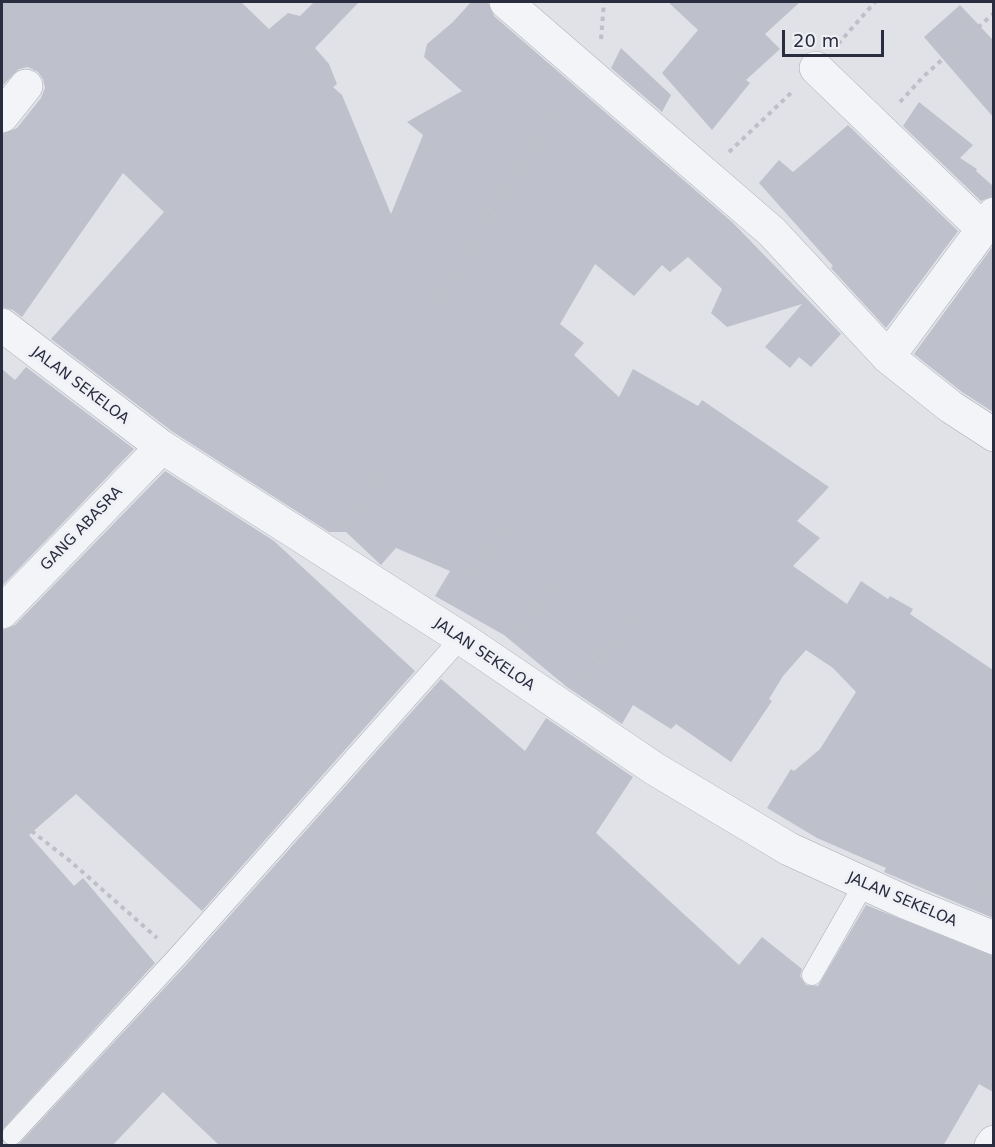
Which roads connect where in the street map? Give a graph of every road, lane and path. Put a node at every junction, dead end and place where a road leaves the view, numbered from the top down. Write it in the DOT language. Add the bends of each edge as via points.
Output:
graph roads {
  1 [pos="506,2"];
  2 [pos="993,13"];
  3 [pos="816,69"];
  4 [pos="595,81"];
  5 [pos="26,86"];
  6 [pos="2,116"];
  7 [pos="877,127"];
  8 [pos="988,221"];
  9 [pos="423,326"];
  10 [pos="5,335"];
  11 [pos="888,357"];
  12 [pos="993,435"];
  13 [pos="162,447"];
  14 [pos="394,459"];
  15 [pos="512,522"];
  16 [pos="323,552"];
  17 [pos="558,580"];
  18 [pos="2,612"];
  19 [pos="633,615"];
  20 [pos="448,630"];
  21 [pos="496,663"];
  22 [pos="560,706"];
  23 [pos="2,797"];
  24 [pos="864,884"];
  25 [pos="993,938"];
  26 [pos="177,957"];
  27 [pos="812,975"];
  28 [pos="12,1135"];
  1 -- 4 [label="street"];
  2 -- 7 [label="path" via="924,76"];
  3 -- 7 [label="street"];
  4 -- 9 [label="path" via="550,117"];
  4 -- 11 [label="street" via="771,232"];
  5 -- 6 [label="street"];
  7 -- 8 [label="street"];
  8 -- 11 [label="street"];
  10 -- 13 [label="street, JALAN SEKELOA"];
  11 -- 12 [label="street"];
  13 -- 16 [label="street, JALAN SEKELOA"];
  13 -- 18 [label="street, GANG ABASRA"];
  14 -- 16 [label="path"];
  15 -- 20 [label="path"];
  16 -- 20 [label="street, JALAN SEKELOA"];
  17 -- 21 [label="path"];
  19 -- 22 [label="path"];
  20 -- 21 [label="street, JALAN SEKELOA"];
  20 -- 26 [label="lane"];
  21 -- 22 [label="street, JALAN SEKELOA"];
  22 -- 24 [label="street, JALAN SEKELOA" via="727,813 789,849"];
  23 -- 26 [label="path" via="29,829"];
  24 -- 25 [label="street, JALAN SEKELOA"];
  24 -- 27 [label="lane"];
  26 -- 28 [label="lane"];
}
